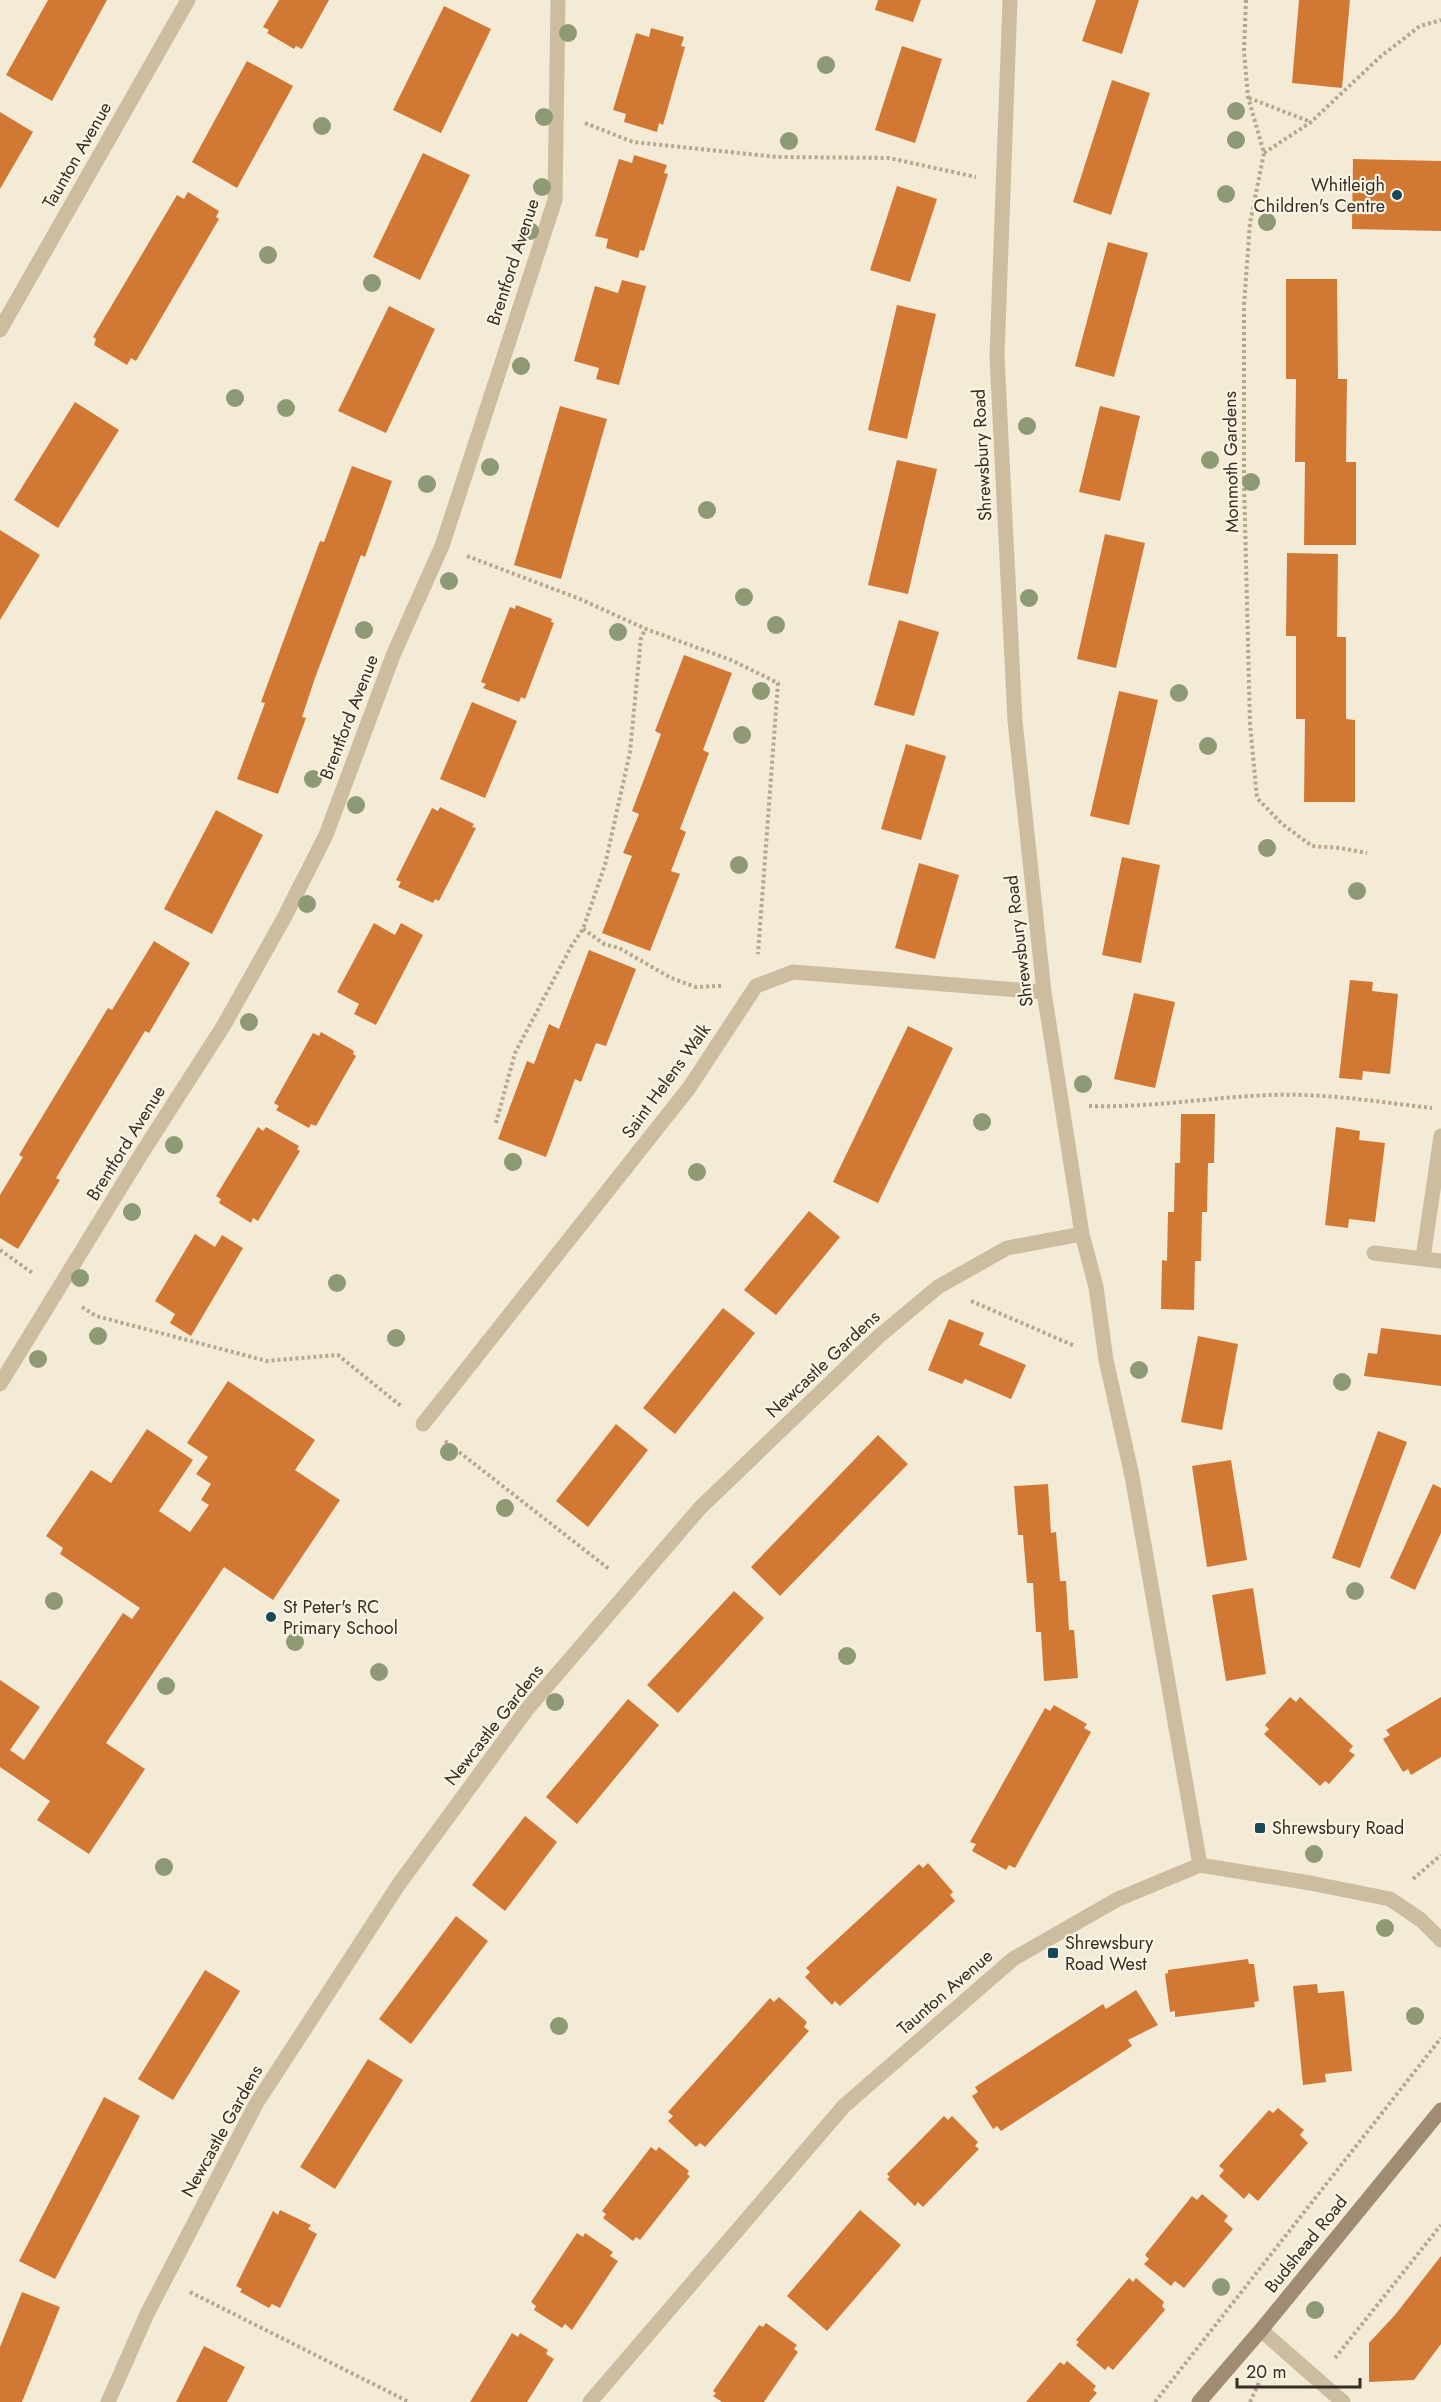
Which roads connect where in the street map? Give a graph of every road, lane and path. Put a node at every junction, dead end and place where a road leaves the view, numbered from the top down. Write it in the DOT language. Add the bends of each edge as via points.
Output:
graph roads {
  1 [pos="188,0"];
  2 [pos="558,0"];
  3 [pos="1010,0"];
  4 [pos="1246,0"];
  5 [pos="1441,20"];
  6 [pos="1248,97"];
  7 [pos="556,112"];
  8 [pos="1311,122"];
  9 [pos="1264,153"];
  10 [pos="1003,183"];
  11 [pos="0,330"];
  12 [pos="442,546"];
  13 [pos="646,629"];
  14 [pos="1367,854"];
  15 [pos="583,929"];
  16 [pos="756,986"];
  17 [pos="1044,992"];
  18 [pos="1106,1107"];
  19 [pos="1441,1109"];
  20 [pos="496,1123"];
  21 [pos="1441,1136"];
  22 [pos="1082,1234"];
  23 [pos="0,1250"];
  24 [pos="1374,1253"];
  25 [pos="1423,1258"];
  26 [pos="1441,1261"];
  27 [pos="938,1287"];
  28 [pos="57,1290"];
  29 [pos="1106,1360"];
  30 [pos="0,1384"];
  31 [pos="423,1424"];
  32 [pos="631,1587"];
  33 [pos="1441,1855"];
  34 [pos="1200,1865"];
  35 [pos="1390,1899"];
  36 [pos="1441,1940"];
  37 [pos="1441,2038"];
  38 [pos="1441,2110"];
  39 [pos="1441,2225"];
  40 [pos="165,2280"];
  41 [pos="1261,2330"];
  42 [pos="1318,2380"];
  43 [pos="108,2402"];
  44 [pos="409,2402"];
  45 [pos="590,2402"];
  46 [pos="1155,2402"];
  47 [pos="1199,2402"];
  48 [pos="1343,2402"];
  1 -- 11 [label="street, Taunton Avenue"];
  2 -- 7 [label="street, Brentford Avenue"];
  3 -- 10 [label="street, Shrewsbury Road"];
  4 -- 6 [label="path, Monmoth Gardens" via="1244,50"];
  5 -- 8 [label="path" via="1420,26 1380,57"];
  6 -- 8 [label="path"];
  6 -- 9 [label="path, Monmoth Gardens"];
  7 -- 10 [label="path" via="633,141 777,157 889,158"];
  7 -- 12 [label="street, Brentford Avenue" via="555,200"];
  8 -- 9 [label="path"];
  9 -- 14 [label="path, Monmoth Gardens" via="1250,224 1244,305 1250,724 1257,798 1282,824 1312,846"];
  10 -- 17 [label="street, Shrewsbury Road" via="997,356 1011,655"];
  12 -- 13 [label="path"];
  12 -- 28 [label="street, Brentford Avenue" via="394,653 326,835 284,918 224,1025"];
  13 -- 15 [label="path" via="641,636 630,752 605,865"];
  13 -- 16 [label="path" via="731,660 778,683"];
  15 -- 16 [label="path" via="604,944 620,948 671,978 696,987"];
  15 -- 20 [label="path" via="515,1053"];
  16 -- 17 [label="street" via="793,972"];
  16 -- 31 [label="street, Saint Helens Walk" via="688,1088"];
  17 -- 22 [label="street, Shrewsbury Road"];
  18 -- 19 [label="path" via="1272,1095 1341,1097"];
  21 -- 25 [label="street"];
  22 -- 27 [label="street, Newcastle Gardens" via="1007,1248"];
  22 -- 29 [label="street, Shrewsbury Road" via="1096,1287"];
  23 -- 28 [label="path"];
  24 -- 25 [label="street"];
  25 -- 26 [label="street"];
  27 -- 29 [label="path"];
  27 -- 32 [label="street, Newcastle Gardens" via="878,1337 700,1508"];
  28 -- 30 [label="street, Brentford Avenue"];
  28 -- 31 [label="path" via="96,1316 267,1361 338,1355"];
  29 -- 34 [label="street, Shrewsbury Road" via="1132,1476"];
  31 -- 32 [label="path"];
  32 -- 40 [label="street, Newcastle Gardens" via="528,1708 399,1884 256,2104"];
  33 -- 35 [label="path"];
  34 -- 35 [label="street"];
  34 -- 45 [label="street, Taunton Avenue" via="1118,1899 1013,1959 844,2106"];
  35 -- 36 [label="street" via="1421,1920"];
  37 -- 46 [label="path"];
  38 -- 41 [label="street, Budshead Road"];
  39 -- 42 [label="path"];
  40 -- 43 [label="street, Newcastle Gardens"];
  40 -- 44 [label="path"];
  41 -- 42 [label="street"];
  41 -- 47 [label="street, Budshead Road"];
  42 -- 48 [label="street"];
}
